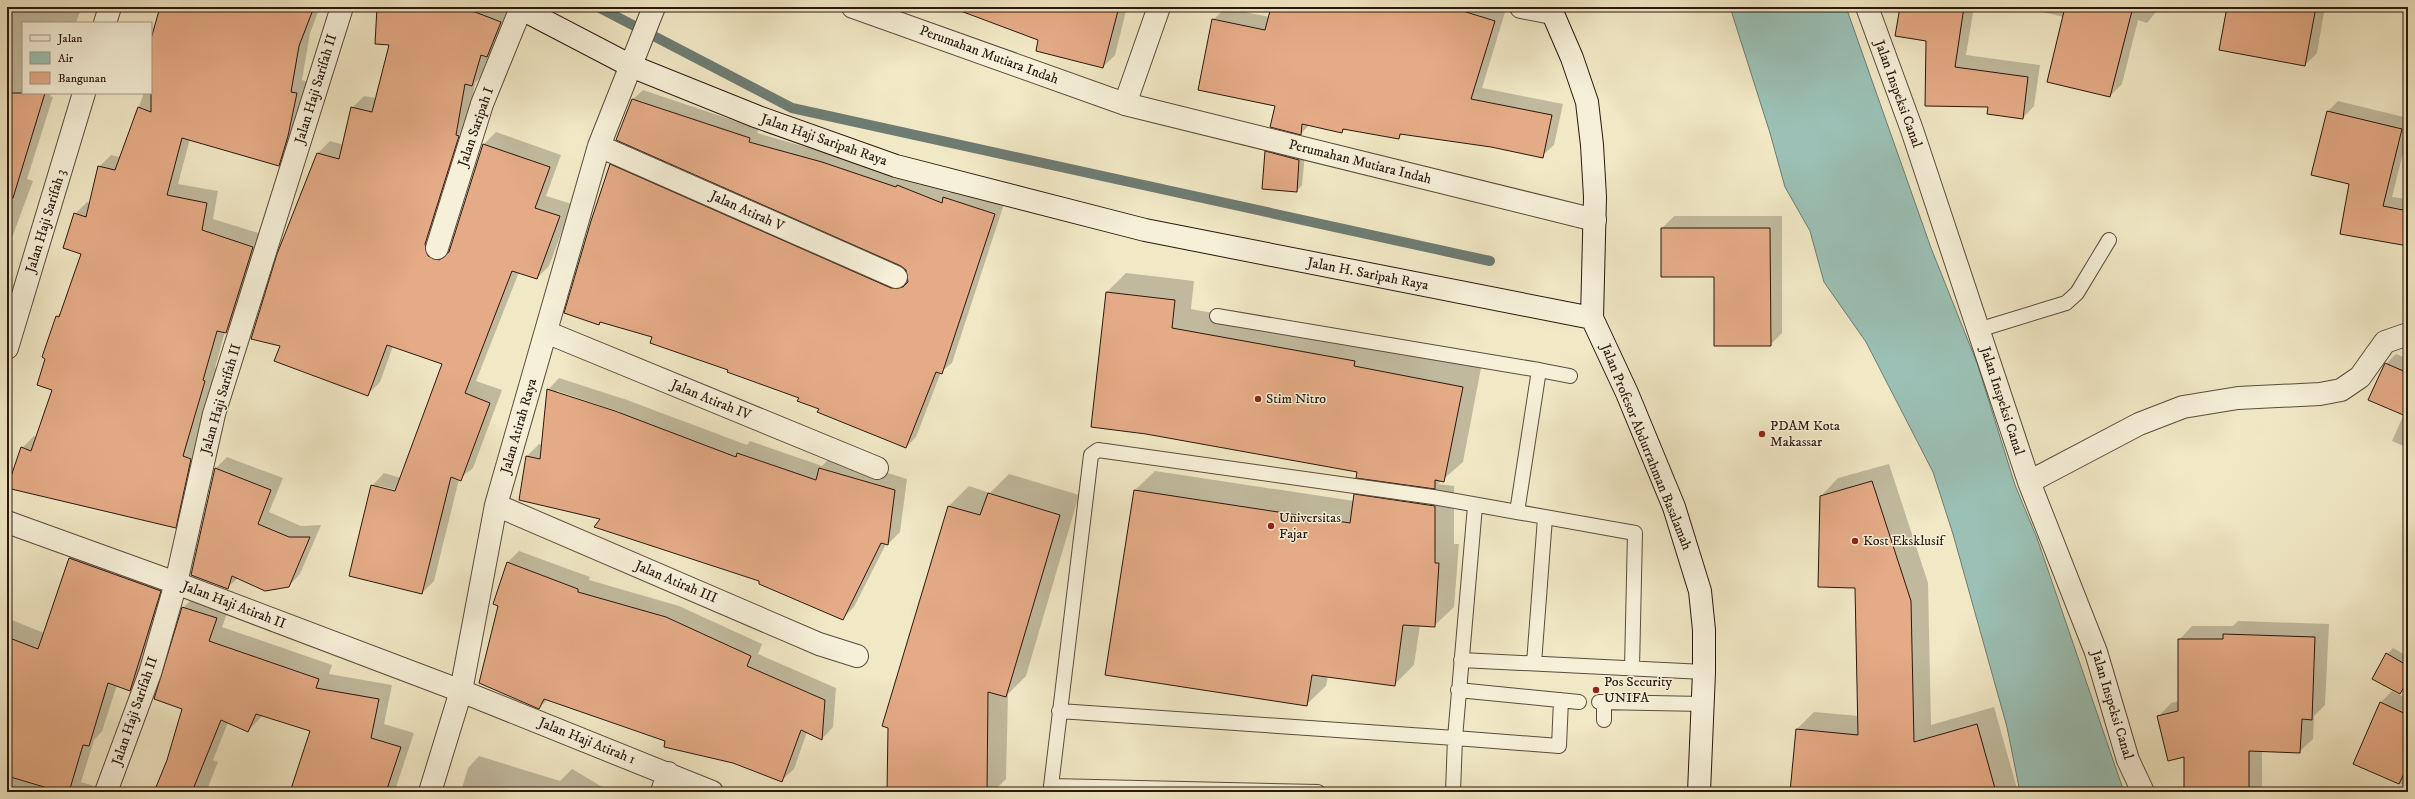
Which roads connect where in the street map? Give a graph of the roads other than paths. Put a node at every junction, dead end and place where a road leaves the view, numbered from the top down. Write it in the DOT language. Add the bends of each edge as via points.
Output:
graph roads {
  1 [pos="110,7"];
  2 [pos="342,7"];
  3 [pos="853,7"];
  4 [pos="1159,7"];
  5 [pos="1521,7"];
  6 [pos="1866,7"];
  7 [pos="520,8"];
  8 [pos="1551,10"];
  9 [pos="653,11"];
  10 [pos="105,22"];
  11 [pos="631,66"];
  12 [pos="84,94"];
  13 [pos="1125,104"];
  14 [pos="599,146"];
  15 [pos="1595,220"];
  16 [pos="1145,230"];
  17 [pos="2109,240"];
  18 [pos="436,248"];
  19 [pos="896,277"];
  20 [pos="1217,316"];
  21 [pos="1592,318"];
  22 [pos="1978,330"];
  23 [pos="546,332"];
  24 [pos="2408,334"];
  25 [pos="7,348"];
  26 [pos="1538,370"];
  27 [pos="1570,376"];
  28 [pos="877,468"];
  29 [pos="2029,482"];
  30 [pos="496,505"];
  31 [pos="1475,506"];
  32 [pos="1517,512"];
  33 [pos="1546,518"];
  34 [pos="7,522"];
  35 [pos="176,583"];
  36 [pos="857,656"];
  37 [pos="1461,660"];
  38 [pos="1534,663"];
  39 [pos="1632,668"];
  40 [pos="1704,672"];
  41 [pos="1458,690"];
  42 [pos="461,691"];
  43 [pos="1560,700"];
  44 [pos="1579,702"];
  45 [pos="1703,704"];
  46 [pos="1059,710"];
  47 [pos="1604,720"];
  48 [pos="1455,738"];
  49 [pos="665,782"];
  50 [pos="106,792"];
  51 [pos="430,792"];
  52 [pos="712,792"];
  53 [pos="1318,792"];
  54 [pos="1453,792"];
  55 [pos="1699,792"];
  56 [pos="2142,792"];
  1 -- 10 [label="street"];
  2 -- 35 [label="street, Jalan Haji Sarifah II" via="214,414"];
  3 -- 13 [label="street, Perumahan Mutiara Indah"];
  4 -- 13 [label="street"];
  5 -- 8 [label="street"];
  6 -- 22 [label="street, Jalan Inspeksi Canal" via="1912,130"];
  7 -- 11 [label="street, Jalan Haji Saripah Raya"];
  7 -- 18 [label="street, Jalan Saripah I" via="482,104"];
  8 -- 15 [label="street" via="1572,58 1587,102 1592,145"];
  9 -- 11 [label="street, Jalan Atirah Raya"];
  11 -- 14 [label="street, Jalan Atirah Raya"];
  11 -- 16 [label="street, Jalan Haji Saripah Raya" via="758,117 896,166"];
  12 -- 25 [label="street, Jalan Haji Sarifah 3"];
  13 -- 15 [label="street, Perumahan Mutiara Indah"];
  14 -- 19 [label="street, Jalan Atirah V"];
  14 -- 23 [label="street, Jalan Atirah Raya"];
  15 -- 21 [label="street"];
  16 -- 21 [label="street, Jalan H. Saripah Raya"];
  17 -- 22 [label="lane" via="2077,293 2066,303"];
  20 -- 26 [label="lane"];
  21 -- 40 [label="street, Jalan Profesor Abdurrahman Basalamah" via="1627,393 1689,550 1700,591 1704,630"];
  22 -- 29 [label="street, Jalan Inspeksi Canal"];
  23 -- 28 [label="street, Jalan Atirah IV"];
  23 -- 30 [label="street, Jalan Atirah Raya"];
  24 -- 29 [label="street" via="2385,342 2360,377 2341,390 2320,394 2238,398 2183,407 2139,424"];
  26 -- 27 [label="lane"];
  26 -- 32 [label="lane"];
  29 -- 56 [label="street, Jalan Inspeksi Canal" via="2096,652 2128,760"];
  30 -- 36 [label="street, Jalan Atirah III" via="820,644"];
  30 -- 42 [label="street, Jalan Atirah Raya"];
  31 -- 32 [label="lane"];
  31 -- 37 [label="lane"];
  31 -- 46 [label="lane" via="1433,497 1098,450 1091,455"];
  32 -- 33 [label="lane"];
  33 -- 38 [label="lane"];
  33 -- 39 [label="lane" via="1635,533"];
  34 -- 35 [label="street, Jalan Haji Atirah II"];
  35 -- 42 [label="street, Jalan Haji Atirah II"];
  35 -- 50 [label="street, Jalan Haji Sarifah II" via="150,673"];
  37 -- 38 [label="lane"];
  37 -- 41 [label="lane"];
  38 -- 39 [label="lane"];
  39 -- 40 [label="lane"];
  40 -- 45 [label="street, Jalan Profesor Abdurrahman Basalamah"];
  41 -- 43 [label="lane"];
  41 -- 48 [label="lane"];
  42 -- 49 [label="street, Jalan Haji Atirah 1"];
  42 -- 51 [label="street, Jalan Atirah Raya"];
  43 -- 44 [label="lane"];
  43 -- 48 [label="lane" via="1559,746"];
  45 -- 47 [label="lane" via="1601,702"];
  45 -- 55 [label="street, Jalan Profesor Abdurrahman Basalamah"];
  46 -- 48 [label="lane"];
  46 -- 53 [label="lane" via="1051,786"];
  48 -- 54 [label="lane"];
  49 -- 52 [label="street, Jalan Haji Atirah 1"];
}
